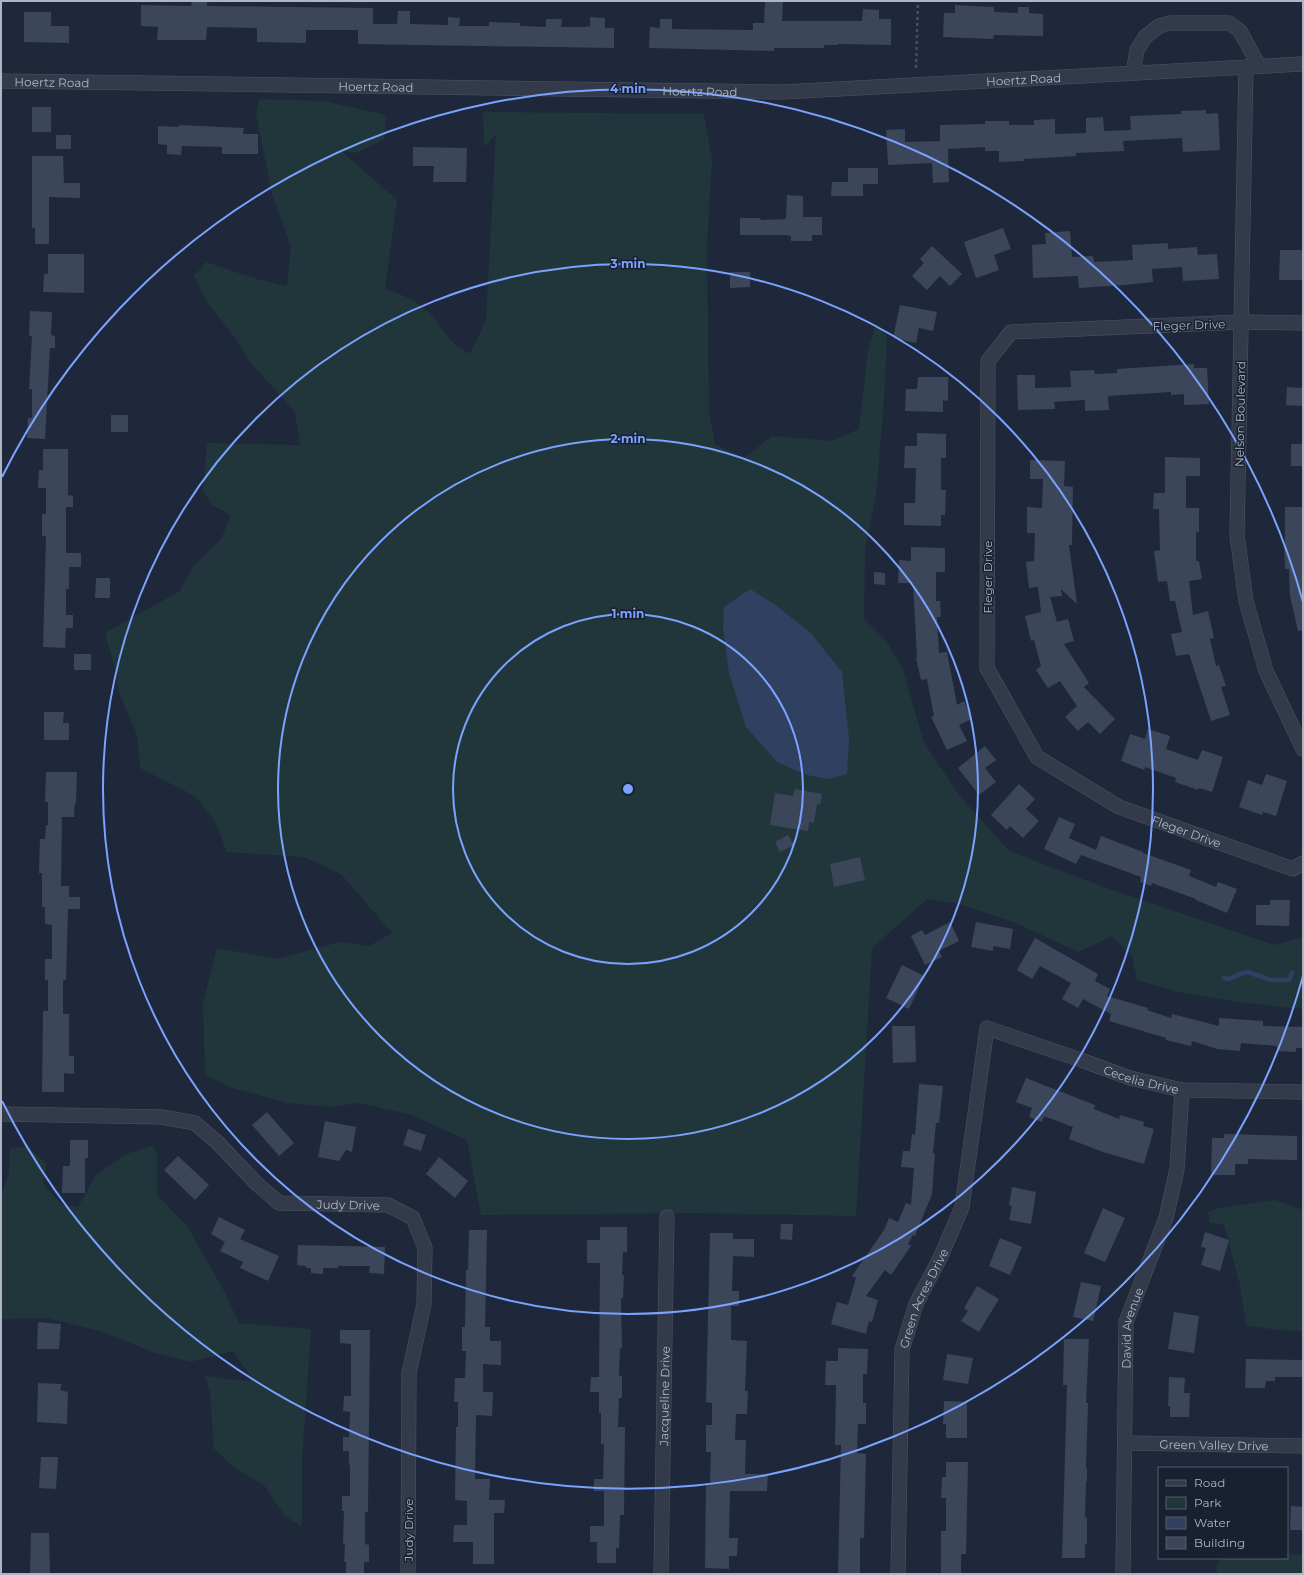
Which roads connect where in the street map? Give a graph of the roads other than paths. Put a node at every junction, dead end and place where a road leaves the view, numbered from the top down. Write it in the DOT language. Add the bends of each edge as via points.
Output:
graph roads {
  1 [pos="1303,64"];
  2 [pos="1252,66"];
  3 [pos="1133,73"];
  4 [pos="1,81"];
  5 [pos="1242,322"];
  6 [pos="1303,324"];
  7 [pos="1303,749"];
  8 [pos="1303,863"];
  9 [pos="987,1028"];
  10 [pos="1182,1090"];
  11 [pos="1303,1092"];
  12 [pos="1,1114"];
  13 [pos="667,1217"];
  14 [pos="1125,1443"];
  15 [pos="1303,1446"];
  16 [pos="408,1574"];
  17 [pos="661,1574"];
  18 [pos="898,1574"];
  19 [pos="1123,1574"];
  1 -- 2 [label="street, Hoertz Road"];
  2 -- 3 [label="street, Hoertz Road"];
  2 -- 3 [label="street" via="1240,32 1229,23 1170,23 1159,26 1146,37 1138,50"];
  2 -- 5 [label="street, Nelson Boulevard"];
  3 -- 4 [label="street, Hoertz Road" via="783,92"];
  5 -- 6 [label="street, Fleger Drive"];
  5 -- 7 [label="street, Nelson Boulevard" via="1237,535 1246,601 1266,671"];
  5 -- 8 [label="street, Fleger Drive" via="1011,332 988,361 987,668 1038,757 1044,761 1119,807 1293,868"];
  9 -- 10 [label="street, Cecelia Drive" via="1130,1078"];
  9 -- 18 [label="street, Green Acres Drive" via="962,1208 916,1304 902,1350"];
  10 -- 11 [label="street, Cecelia Drive"];
  10 -- 14 [label="street, David Avenue" via="1177,1170 1166,1218 1126,1322"];
  12 -- 16 [label="street, Judy Drive" via="162,1117 195,1123 279,1203 388,1205 413,1218 425,1248 425,1256 424,1304 408,1373"];
  13 -- 17 [label="street, Jacqueline Drive"];
  14 -- 15 [label="street, Green Valley Drive"];
  14 -- 19 [label="street, David Avenue"];
}
